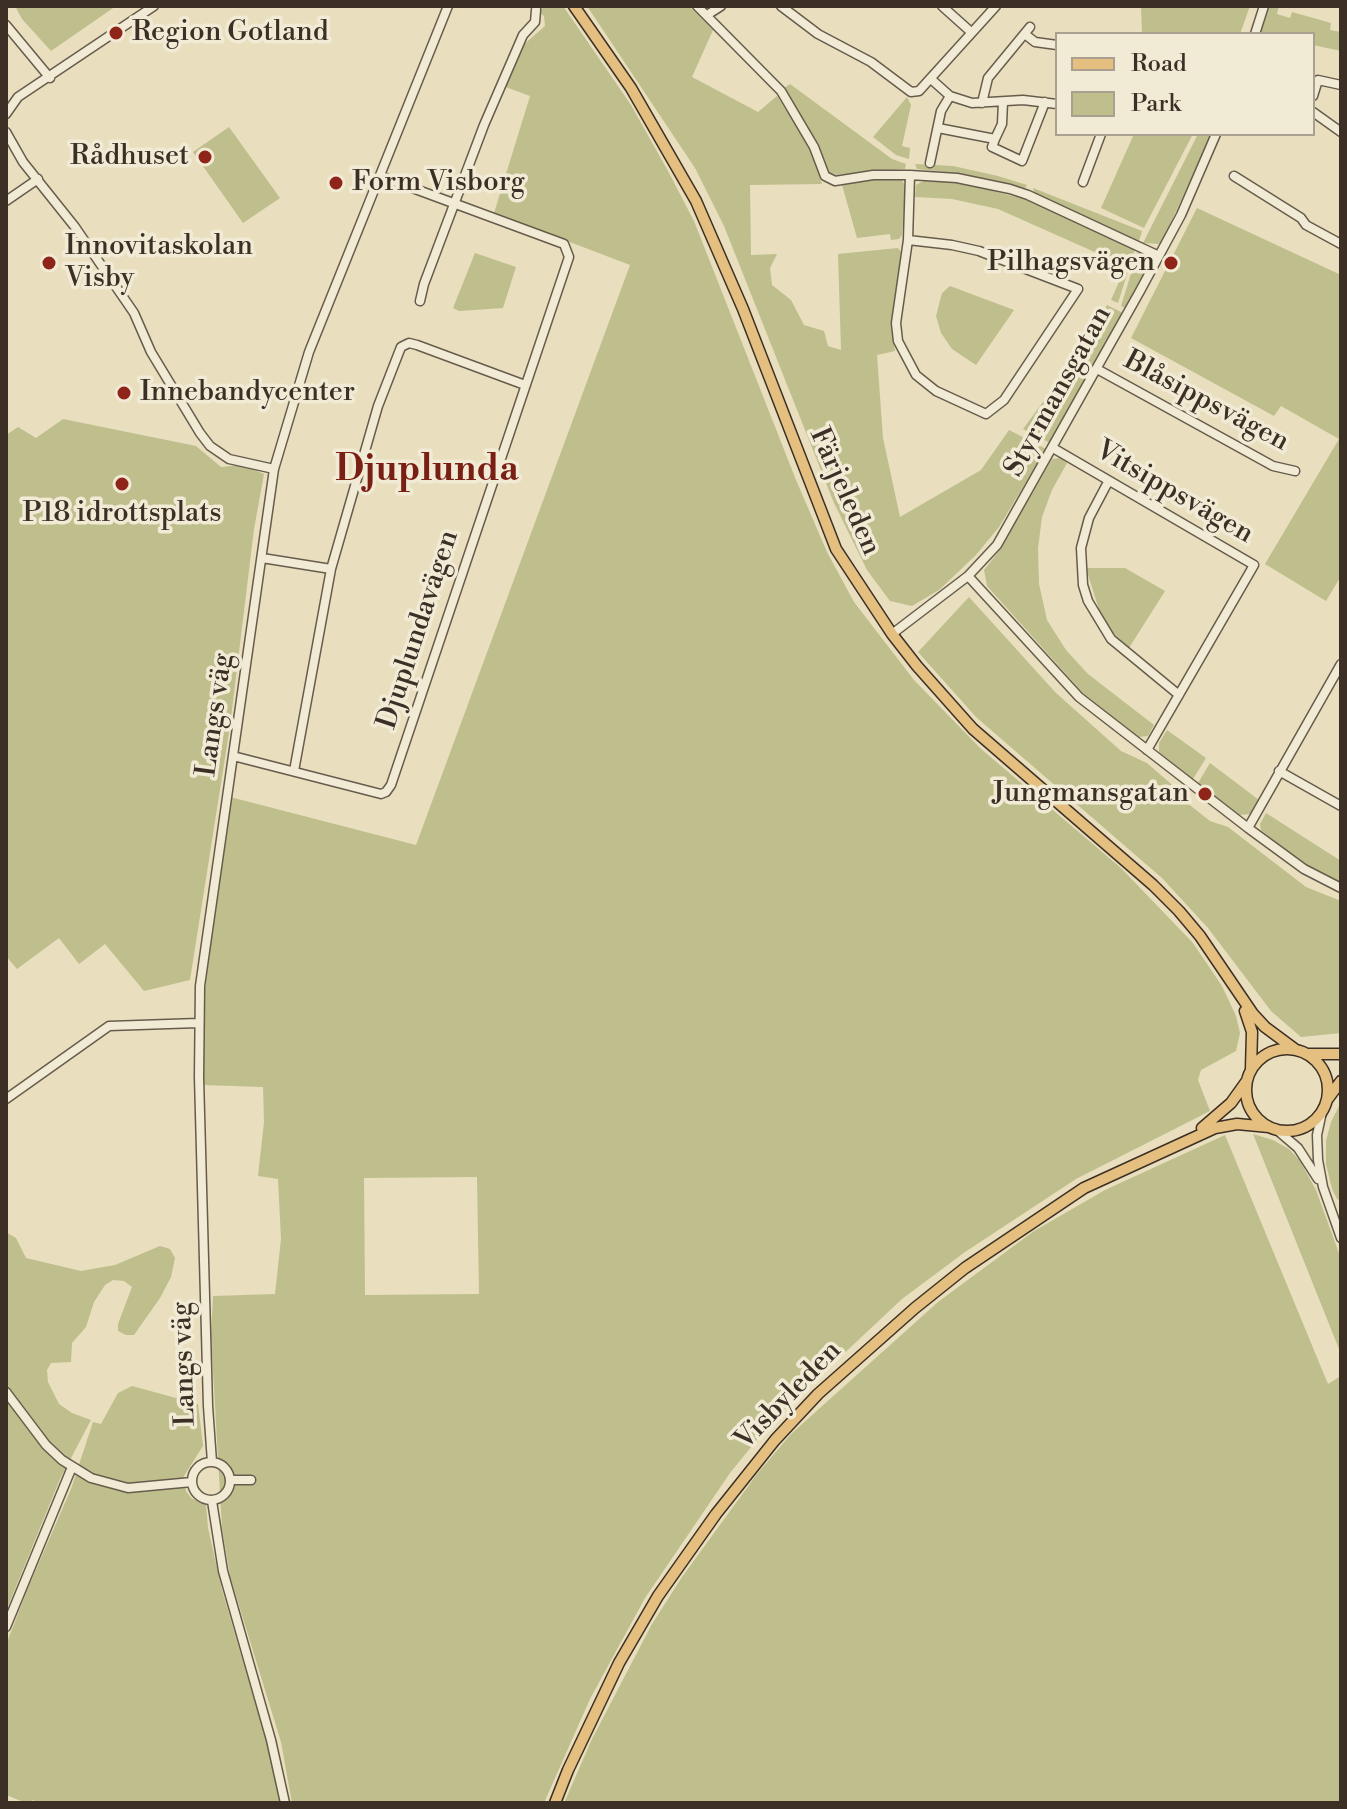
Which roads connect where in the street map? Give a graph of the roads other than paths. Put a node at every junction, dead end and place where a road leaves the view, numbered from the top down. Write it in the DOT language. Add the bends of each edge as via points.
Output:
graph roads {
  1 [pos="154,6"];
  2 [pos="448,6"];
  3 [pos="574,6"];
  4 [pos="697,6"];
  5 [pos="721,6"];
  6 [pos="781,6"];
  7 [pos="942,6"];
  8 [pos="996,6"];
  9 [pos="1264,6"];
  10 [pos="536,10"];
  11 [pos="707,15"];
  12 [pos="6,25"];
  13 [pos="971,32"];
  14 [pos="1256,32"];
  15 [pos="1055,45"];
  16 [pos="50,78"];
  17 [pos="931,79"];
  18 [pos="1341,85"];
  19 [pos="1315,90"];
  20 [pos="950,96"];
  21 [pos="1003,102"];
  22 [pos="1045,102"];
  23 [pos="982,103"];
  24 [pos="1055,104"];
  25 [pos="1315,113"];
  26 [pos="6,114"];
  27 [pos="938,128"];
  28 [pos="6,132"];
  29 [pos="1341,132"];
  30 [pos="1100,136"];
  31 [pos="1215,136"];
  32 [pos="995,139"];
  33 [pos="930,163"];
  34 [pos="910,175"];
  35 [pos="380,176"];
  36 [pos="1234,176"];
  37 [pos="38,179"];
  38 [pos="1083,182"];
  39 [pos="6,201"];
  40 [pos="454,204"];
  41 [pos="908,240"];
  42 [pos="1341,244"];
  43 [pos="1159,256"];
  44 [pos="420,301"];
  45 [pos="1097,369"];
  46 [pos="525,385"];
  47 [pos="1053,448"];
  48 [pos="274,469"];
  49 [pos="1295,471"];
  50 [pos="1108,482"];
  51 [pos="262,558"];
  52 [pos="331,569"];
  53 [pos="968,576"];
  54 [pos="892,634"];
  55 [pos="1341,664"];
  56 [pos="1179,695"];
  57 [pos="1147,750"];
  58 [pos="233,756"];
  59 [pos="294,771"];
  60 [pos="1279,771"];
  61 [pos="1341,806"];
  62 [pos="1248,828"];
  63 [pos="1341,888"];
  64 [pos="1238,994"];
  65 [pos="198,1023"];
  66 [pos="1301,1052"];
  67 [pos="1341,1054"];
  68 [pos="1249,1075"];
  69 [pos="1341,1081"];
  70 [pos="6,1099"];
  71 [pos="1324,1107"];
  72 [pos="1273,1128"];
  73 [pos="1184,1141"];
  74 [pos="1323,1187"];
  75 [pos="1337,1212"];
  76 [pos="1341,1238"];
  77 [pos="6,1392"];
  78 [pos="212,1462"];
  79 [pos="72,1467"];
  80 [pos="230,1480"];
  81 [pos="251,1480"];
  82 [pos="192,1482"];
  83 [pos="212,1501"];
  84 [pos="6,1627"];
  85 [pos="285,1803"];
  86 [pos="555,1803"];
  1 -- 16 [label="street"];
  2 -- 35 [label="street, Langs väg"];
  3 -- 54 [label="main road, Färjeleden" via="631,88 696,201 836,549"];
  4 -- 11 [label="street"];
  5 -- 11 [label="street"];
  6 -- 17 [label="street" via="909,91 919,91"];
  7 -- 13 [label="street"];
  8 -- 13 [label="street"];
  9 -- 14 [label="street"];
  10 -- 40 [label="street"];
  11 -- 34 [label="street" via="781,91 825,176 835,181"];
  12 -- 16 [label="street"];
  13 -- 17 [label="street"];
  15 -- 23 [label="street" via="1035,42 1028,31 988,78"];
  16 -- 26 [label="street" via="18,97"];
  17 -- 20 [label="street"];
  18 -- 19 [label="street" via="1318,80"];
  20 -- 23 [label="street"];
  20 -- 27 [label="street"];
  21 -- 22 [label="street"];
  21 -- 23 [label="street"];
  21 -- 32 [label="street"];
  22 -- 24 [label="street"];
  22 -- 32 [label="street" via="1022,161 992,147"];
  25 -- 29 [label="street"];
  27 -- 32 [label="street"];
  27 -- 33 [label="street"];
  28 -- 37 [label="street"];
  30 -- 38 [label="street"];
  31 -- 43 [label="street, Styrmansgatan"];
  34 -- 41 [label="street"];
  34 -- 43 [label="street" via="957,178 1028,195"];
  35 -- 40 [label="street, Djuplundavägen"];
  35 -- 48 [label="street, Langs väg" via="301,374"];
  36 -- 42 [label="street"];
  37 -- 39 [label="street"];
  37 -- 48 [label="street" via="134,313 151,352 205,440 229,459"];
  40 -- 44 [label="street"];
  40 -- 46 [label="street, Djuplundavägen" via="564,244 568,251"];
  41 -- 41 [label="street" via="896,323 906,359 936,391 986,414 1004,400 1078,289 979,251"];
  43 -- 45 [label="street, Styrmansgatan"];
  45 -- 47 [label="street, Styrmansgatan"];
  45 -- 49 [label="street, Blåsippsvägen" via="1273,466"];
  46 -- 52 [label="street" via="417,345 401,347 378,406"];
  46 -- 59 [label="street, Djuplundavägen" via="391,785 381,794"];
  47 -- 50 [label="street, Vitsippsvägen"];
  47 -- 53 [label="street, Styrmansgatan" via="997,545"];
  48 -- 51 [label="street, Langs väg"];
  50 -- 56 [label="street" via="1081,548 1088,601 1111,639"];
  50 -- 56 [label="street, Vitsippsvägen" via="1254,565"];
  51 -- 52 [label="street"];
  51 -- 58 [label="street, Langs väg"];
  52 -- 59 [label="street"];
  53 -- 54 [label="street, Styrmansgatan"];
  53 -- 57 [label="street" via="1079,697"];
  54 -- 64 [label="main road, Färjeleden" via="973,729 1179,911"];
  55 -- 60 [label="street"];
  56 -- 57 [label="street, Vitsippsvägen"];
  57 -- 62 [label="street"];
  58 -- 59 [label="street, Djuplundavägen"];
  58 -- 65 [label="street, Langs väg" via="202,960"];
  60 -- 61 [label="street"];
  60 -- 62 [label="street"];
  62 -- 63 [label="street" via="1304,869"];
  64 -- 66 [label="main road, Färjeleden" via="1265,1027"];
  64 -- 68 [label="main road, Färjeleden" via="1252,1032"];
  65 -- 70 [label="street" via="109,1026"];
  65 -- 78 [label="street, Langs väg"];
  66 -- 67 [label="main road"];
  66 -- 68 [label="main road" via="1270,1052"];
  66 -- 71 [label="main road" via="1316,1060 1325,1074"];
  68 -- 72 [label="main road" via="1250,1107"];
  68 -- 73 [label="main road, Visbyleden" via="1221,1114"];
  69 -- 71 [label="main road"];
  71 -- 72 [label="main road" via="1302,1128"];
  71 -- 74 [label="street" via="1317,1147"];
  72 -- 73 [label="main road, Visbyleden" via="1226,1125"];
  72 -- 74 [label="street" via="1298,1148"];
  73 -- 86 [label="main road, Visbyleden" via="1084,1188 1013,1234 915,1308 817,1395 716,1514 658,1596 619,1663"];
  74 -- 75 [label="street"];
  75 -- 76 [label="street"];
  77 -- 79 [label="street" via="37,1435"];
  78 -- 80 [label="street, Langs väg" via="226,1469"];
  78 -- 82 [label="street, Langs väg" via="198,1468"];
  79 -- 82 [label="street" via="128,1488"];
  79 -- 84 [label="street"];
  80 -- 81 [label="street"];
  80 -- 83 [label="street" via="226,1494"];
  82 -- 83 [label="street" via="198,1495"];
  83 -- 85 [label="street" via="223,1571"];
}
